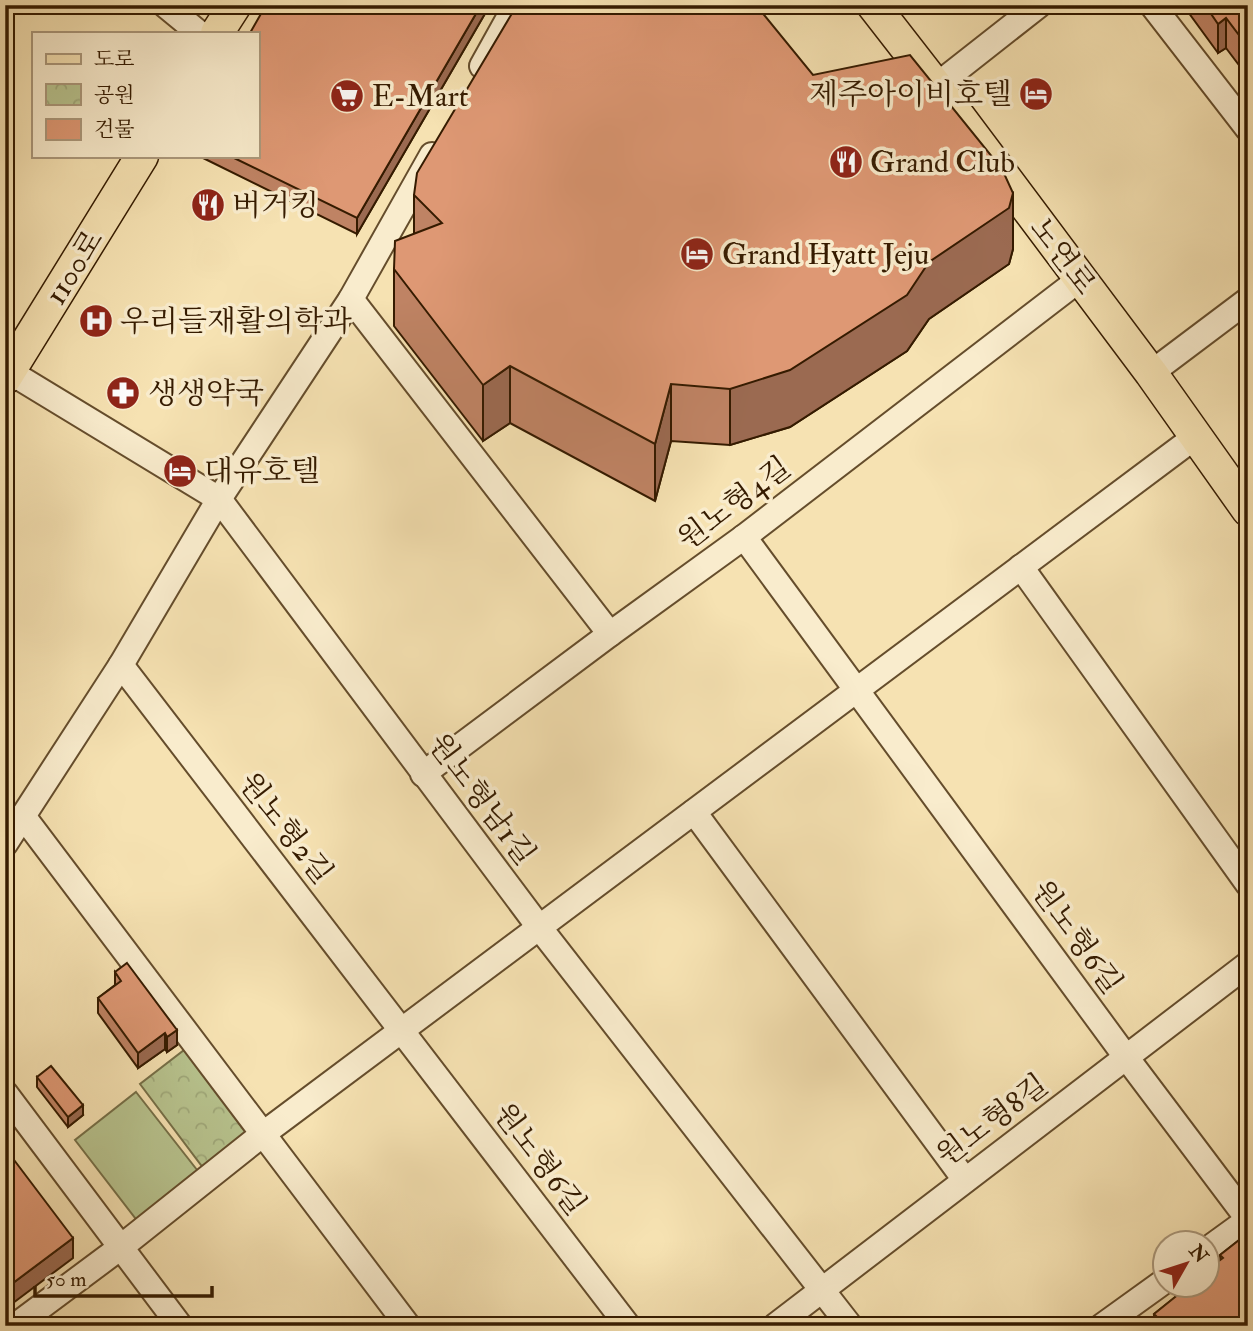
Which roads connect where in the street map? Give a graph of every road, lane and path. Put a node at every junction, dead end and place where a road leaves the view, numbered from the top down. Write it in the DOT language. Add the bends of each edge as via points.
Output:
graph roads {
  1 [pos="165,5"];
  2 [pos="235,5"];
  3 [pos="516,5"];
  4 [pos="873,5"];
  5 [pos="1039,5"];
  6 [pos="1152,5"];
  7 [pos="198,32"];
  8 [pos="218,32"];
  9 [pos="936,86"];
  10 [pos="470,88"];
  11 [pos="1248,129"];
  12 [pos="443,134"];
  13 [pos="141,158"];
  14 [pos="1080,279"];
  15 [pos="351,299"];
  16 [pos="1248,300"];
  17 [pos="6,373"];
  18 [pos="1151,373"];
  19 [pos="1195,437"];
  20 [pos="219,499"];
  21 [pos="1248,510"];
  22 [pos="744,537"];
  23 [pos="1021,567"];
  24 [pos="610,634"];
  25 [pos="121,665"];
  26 [pos="856,690"];
  27 [pos="423,774"];
  28 [pos="694,811"];
  29 [pos="23,816"];
  30 [pos="5,844"];
  31 [pos="1248,884"];
  32 [pos="539,928"];
  33 [pos="1248,964"];
  34 [pos="402,1030"];
  35 [pos="1126,1057"];
  36 [pos="5,1093"];
  37 [pos="263,1134"];
  38 [pos="965,1181"];
  39 [pos="1248,1220"];
  40 [pos="1222,1239"];
  41 [pos="121,1247"];
  42 [pos="822,1290"];
  43 [pos="1152,1290"];
  44 [pos="15,1326"];
  45 [pos="180,1326"];
  46 [pos="408,1326"];
  47 [pos="628,1326"];
  48 [pos="775,1326"];
  49 [pos="850,1326"];
  50 [pos="1102,1326"];
  1 -- 7 [label="street"];
  2 -- 8 [label="main road"];
  3 -- 10 [label="street"];
  4 -- 9 [label="main road, 노연로"];
  5 -- 9 [label="street"];
  6 -- 11 [label="street"];
  9 -- 14 [label="main road, 노연로"];
  12 -- 15 [label="street"];
  13 -- 17 [label="main road, 1100로"];
  14 -- 18 [label="main road, 노연로"];
  14 -- 22 [label="street, 원노형4길"];
  15 -- 20 [label="street"];
  15 -- 24 [label="street"];
  16 -- 18 [label="street"];
  17 -- 20 [label="street, 원노형남1길"];
  18 -- 19 [label="main road, 노연로"];
  19 -- 21 [label="main road, 노연로"];
  19 -- 23 [label="street"];
  20 -- 25 [label="street"];
  20 -- 27 [label="street, 원노형남1길"];
  22 -- 24 [label="street, 원노형4길"];
  22 -- 26 [label="street, 원노형6길"];
  23 -- 26 [label="street"];
  23 -- 31 [label="street"];
  24 -- 27 [label="street, 원노형4길"];
  25 -- 29 [label="street"];
  25 -- 34 [label="street, 원노형2길"];
  26 -- 28 [label="street"];
  26 -- 35 [label="street, 원노형6길"];
  27 -- 32 [label="street, 원노형남1길"];
  28 -- 32 [label="street"];
  28 -- 38 [label="street"];
  29 -- 30 [label="street"];
  29 -- 37 [label="street"];
  32 -- 34 [label="street"];
  32 -- 42 [label="street, 원노형남1길"];
  33 -- 35 [label="street, 원노형8길"];
  34 -- 37 [label="street"];
  34 -- 47 [label="street, 원노형6길"];
  35 -- 38 [label="street, 원노형8길"];
  35 -- 39 [label="street, 원노형6길"];
  36 -- 41 [label="street"];
  37 -- 41 [label="street"];
  37 -- 46 [label="street"];
  38 -- 42 [label="street, 원노형8길"];
  39 -- 40 [label="street"];
  41 -- 44 [label="street"];
  41 -- 45 [label="street"];
  42 -- 48 [label="street, 원노형8길"];
  42 -- 49 [label="street, 원노형남1길"];
  43 -- 50 [label="street"];
}
